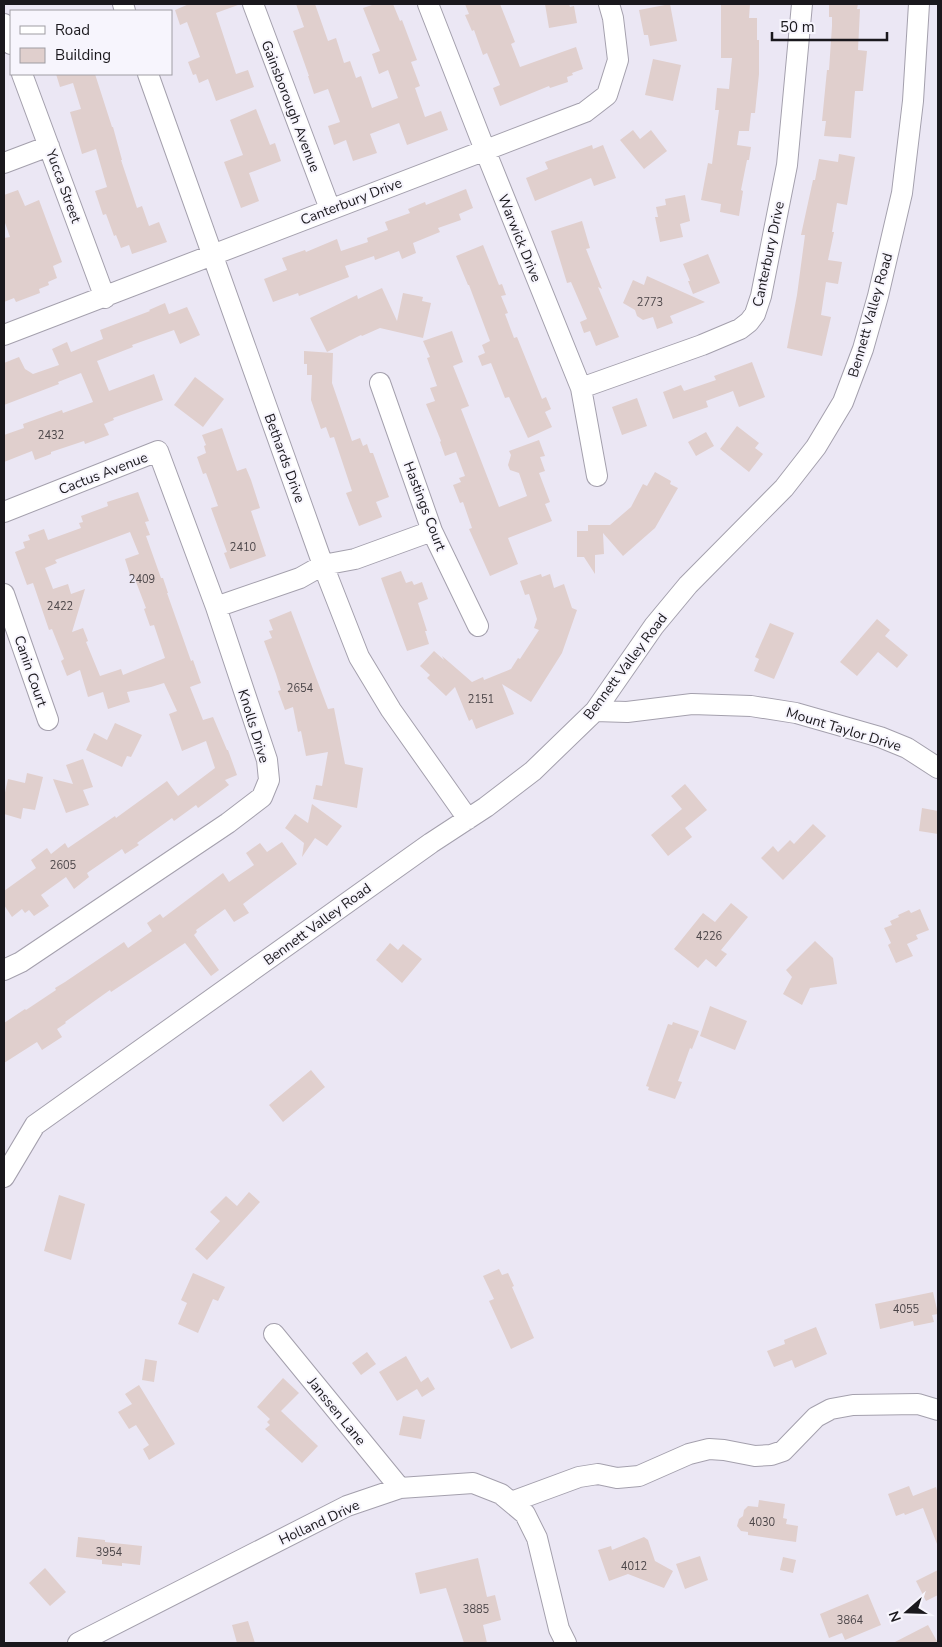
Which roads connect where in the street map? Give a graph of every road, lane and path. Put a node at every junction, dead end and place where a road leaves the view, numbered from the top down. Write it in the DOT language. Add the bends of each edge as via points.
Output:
graph roads {
  1 [pos="253,4"];
  2 [pos="428,4"];
  3 [pos="609,4"];
  4 [pos="802,4"];
  5 [pos="919,4"];
  6 [pos="4,24"];
  7 [pos="10,41"];
  8 [pos="22,75"];
  9 [pos="148,75"];
  10 [pos="49,146"];
  11 [pos="485,150"];
  12 [pos="4,163"];
  13 [pos="330,209"];
  14 [pos="213,255"];
  15 [pos="105,298"];
  16 [pos="4,335"];
  17 [pos="380,383"];
  18 [pos="581,388"];
  19 [pos="596,476"];
  20 [pos="4,512"];
  21 [pos="432,531"];
  22 [pos="323,565"];
  23 [pos="4,594"];
  24 [pos="216,607"];
  25 [pos="478,626"];
  26 [pos="595,711"];
  27 [pos="48,720"];
  28 [pos="938,768"];
  29 [pos="468,819"];
  30 [pos="4,970"];
  31 [pos="4,1177"];
  32 [pos="274,1334"];
  33 [pos="938,1410"];
  34 [pos="400,1488"];
  35 [pos="511,1502"];
  36 [pos="78,1643"];
  37 [pos="566,1643"];
  1 -- 13 [label="street, Gainsborough Avenue"];
  2 -- 11 [label="street, Warwick Drive"];
  3 -- 11 [label="street, Canterbury Drive" via="618,60 607,95 585,112"];
  4 -- 18 [label="street, Canterbury Drive" via="787,165 755,314 740,329"];
  5 -- 26 [label="street, Bennett Valley Road" via="913,101 902,193 878,296 844,402 816,447 784,488 682,592 654,626"];
  6 -- 7 [label="street"];
  8 -- 10 [label="street, Yucca Street"];
  9 -- 14 [label="street, Bethards Drive"];
  10 -- 12 [label="street"];
  10 -- 15 [label="street, Yucca Street"];
  11 -- 13 [label="street, Canterbury Drive"];
  11 -- 18 [label="street, Warwick Drive"];
  13 -- 14 [label="street, Canterbury Drive"];
  14 -- 15 [label="street, Canterbury Drive"];
  14 -- 22 [label="street, Bethards Drive"];
  15 -- 16 [label="street, Canterbury Drive"];
  17 -- 21 [label="street, Hastings Court"];
  18 -- 19 [label="street, Warwick Drive"];
  20 -- 24 [label="street, Cactus Avenue" via="158,451"];
  21 -- 22 [label="street" via="355,559"];
  21 -- 25 [label="street, Hastings Court"];
  22 -- 24 [label="street" via="300,578"];
  22 -- 29 [label="street, Bethards Drive" via="358,657"];
  23 -- 27 [label="street, Canin Court"];
  24 -- 30 [label="street, Knolls Drive" via="267,760 269,780 262,797 21,962"];
  26 -- 28 [label="street, Mount Taylor Drive" via="626,712 692,704 751,706 796,713 880,737 907,748"];
  26 -- 29 [label="street, Bennett Valley Road" via="533,771"];
  29 -- 31 [label="street, Bennett Valley Road" via="36,1125"];
  32 -- 34 [label="street, Janssen Lane"];
  33 -- 35 [label="street" via="918,1404 853,1405 831,1409 816,1417 783,1450 771,1455 755,1456 709,1448 639,1476 617,1478 598,1474 579,1477"];
  34 -- 35 [label="street, Holland Drive" via="473,1483 501,1494"];
  34 -- 36 [label="street, Holland Drive" via="347,1506"];
  35 -- 37 [label="street, Holland Drive" via="525,1514 537,1538 559,1629"];
}
